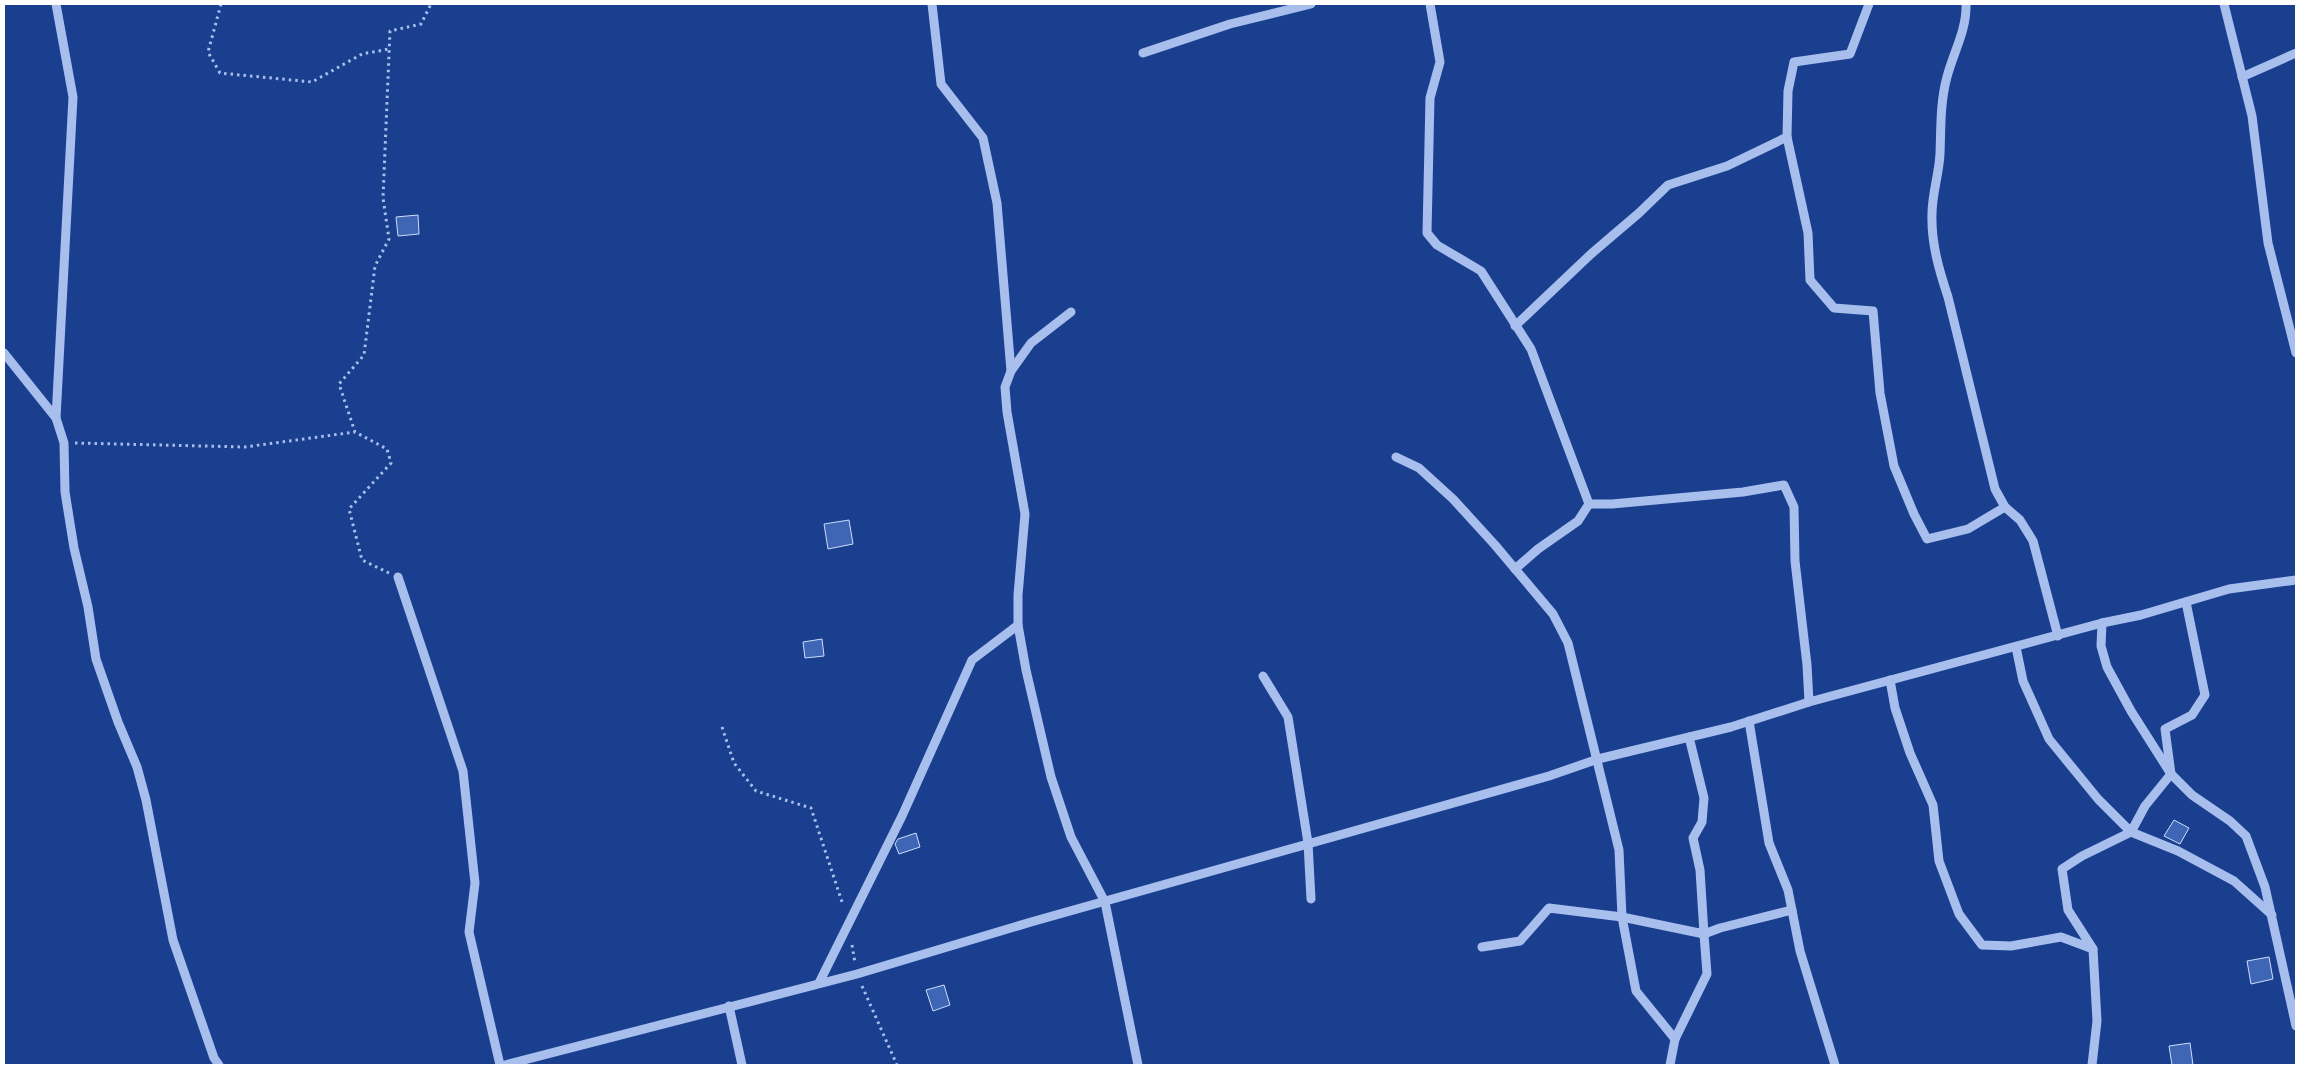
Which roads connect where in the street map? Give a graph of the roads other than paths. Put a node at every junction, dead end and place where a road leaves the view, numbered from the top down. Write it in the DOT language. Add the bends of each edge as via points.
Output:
graph roads {
  1 [pos="56,4"];
  2 [pos="932,4"];
  3 [pos="1311,4"];
  4 [pos="1430,4"];
  5 [pos="1869,4"];
  6 [pos="1966,4"];
  7 [pos="2224,4"];
  8 [pos="2296,52"];
  9 [pos="1143,54"];
  10 [pos="2242,77"];
  11 [pos="1787,137"];
  12 [pos="1071,312"];
  13 [pos="1515,326"];
  14 [pos="4,353"];
  15 [pos="2296,353"];
  16 [pos="1011,371"];
  17 [pos="56,418"];
  18 [pos="1396,457"];
  19 [pos="1589,504"];
  20 [pos="2005,507"];
  21 [pos="1516,569"];
  22 [pos="398,577"];
  23 [pos="2296,580"];
  24 [pos="2186,602"];
  25 [pos="2102,623"];
  26 [pos="1018,625"];
  27 [pos="2058,636"];
  28 [pos="2016,647"];
  29 [pos="1264,676"];
  30 [pos="1890,680"];
  31 [pos="1809,702"];
  32 [pos="1749,721"];
  33 [pos="1689,737"];
  34 [pos="1598,759"];
  35 [pos="2171,774"];
  36 [pos="2131,832"];
  37 [pos="1308,843"];
  38 [pos="1311,900"];
  39 [pos="1105,902"];
  40 [pos="1792,910"];
  41 [pos="2272,916"];
  42 [pos="1622,917"];
  43 [pos="1704,934"];
  44 [pos="1482,947"];
  45 [pos="2093,948"];
  46 [pos="819,983"];
  47 [pos="729,1006"];
  48 [pos="2296,1026"];
  49 [pos="1675,1039"];
  50 [pos="219,1065"];
  51 [pos="500,1065"];
  52 [pos="505,1065"];
  53 [pos="742,1065"];
  54 [pos="1138,1065"];
  55 [pos="1670,1065"];
  56 [pos="1835,1065"];
  57 [pos="2092,1065"];
  1 -- 17 [label="street" via="74,97"];
  2 -- 16 [label="street" via="941,84 983,138 997,203"];
  3 -- 9 [label="street" via="1230,24"];
  4 -- 13 [label="street" via="1440,62 1430,98 1427,233 1437,245 1482,270"];
  5 -- 11 [label="street" via="1850,54 1794,62 1788,91"];
  6 -- 20 [label="street" via="1961,36 1946,78 1932,213 1933,238 1995,489"];
  7 -- 10 [label="street"];
  8 -- 10 [label="street"];
  10 -- 15 [label="street" via="2252,116 2268,243"];
  11 -- 13 [label="street" via="1728,166 1668,185"];
  11 -- 20 [label="street" via="1808,233 1810,280 1834,308 1873,311 1880,393 1894,466 1927,539 1968,529"];
  12 -- 16 [label="street" via="1031,344"];
  13 -- 19 [label="street" via="1531,349"];
  14 -- 17 [label="street"];
  16 -- 26 [label="street" via="1005,387 1007,412 1025,514"];
  17 -- 50 [label="street" via="64,442 65,492 96,659 137,767 173,940"];
  18 -- 21 [label="street" via="1419,468 1453,498"];
  19 -- 21 [label="street" via="1578,521"];
  19 -- 31 [label="street" via="1743,492 1784,485 1794,507 1795,561"];
  20 -- 27 [label="street" via="2020,520 2033,541"];
  21 -- 34 [label="street" via="1553,614 1568,642"];
  22 -- 51 [label="street" via="463,771 476,883 468,932"];
  23 -- 24 [label="street" via="2229,589"];
  24 -- 25 [label="street"];
  24 -- 35 [label="street" via="2205,695 2192,715 2165,728"];
  25 -- 27 [label="street"];
  25 -- 35 [label="street" via="2101,646 2107,667"];
  26 -- 39 [label="street" via="1051,777 1071,837"];
  26 -- 46 [label="street" via="972,660 902,816"];
  27 -- 28 [label="street"];
  28 -- 30 [label="street"];
  28 -- 36 [label="street" via="2023,681 2049,739 2098,799"];
  29 -- 37 [label="street" via="1288,717"];
  30 -- 31 [label="street"];
  30 -- 45 [label="street" via="1895,708 1910,753 1933,805 1939,861 1960,914 1982,945 2011,946 2061,937"];
  31 -- 32 [label="street"];
  32 -- 33 [label="street"];
  32 -- 40 [label="street" via="1769,844 1788,890"];
  33 -- 34 [label="street"];
  33 -- 43 [label="street" via="1704,798 1702,822 1693,838 1700,870"];
  34 -- 37 [label="street" via="1550,776"];
  34 -- 42 [label="street" via="1619,850"];
  35 -- 36 [label="street" via="2145,806"];
  35 -- 41 [label="street" via="2192,795 2246,836"];
  36 -- 41 [label="street" via="2178,851 2234,881"];
  36 -- 45 [label="street" via="2062,869 2068,910"];
  37 -- 38 [label="street"];
  37 -- 39 [label="street"];
  39 -- 46 [label="street"];
  39 -- 54 [label="street"];
  40 -- 43 [label="street"];
  40 -- 56 [label="street" via="1800,951"];
  41 -- 48 [label="street"];
  42 -- 43 [label="street"];
  42 -- 44 [label="street" via="1549,908 1520,941"];
  42 -- 49 [label="street" via="1636,991"];
  43 -- 49 [label="street" via="1707,974"];
  45 -- 57 [label="street" via="2097,1021"];
  46 -- 47 [label="street"];
  47 -- 52 [label="street"];
  47 -- 53 [label="street"];
  49 -- 55 [label="street"];
}
